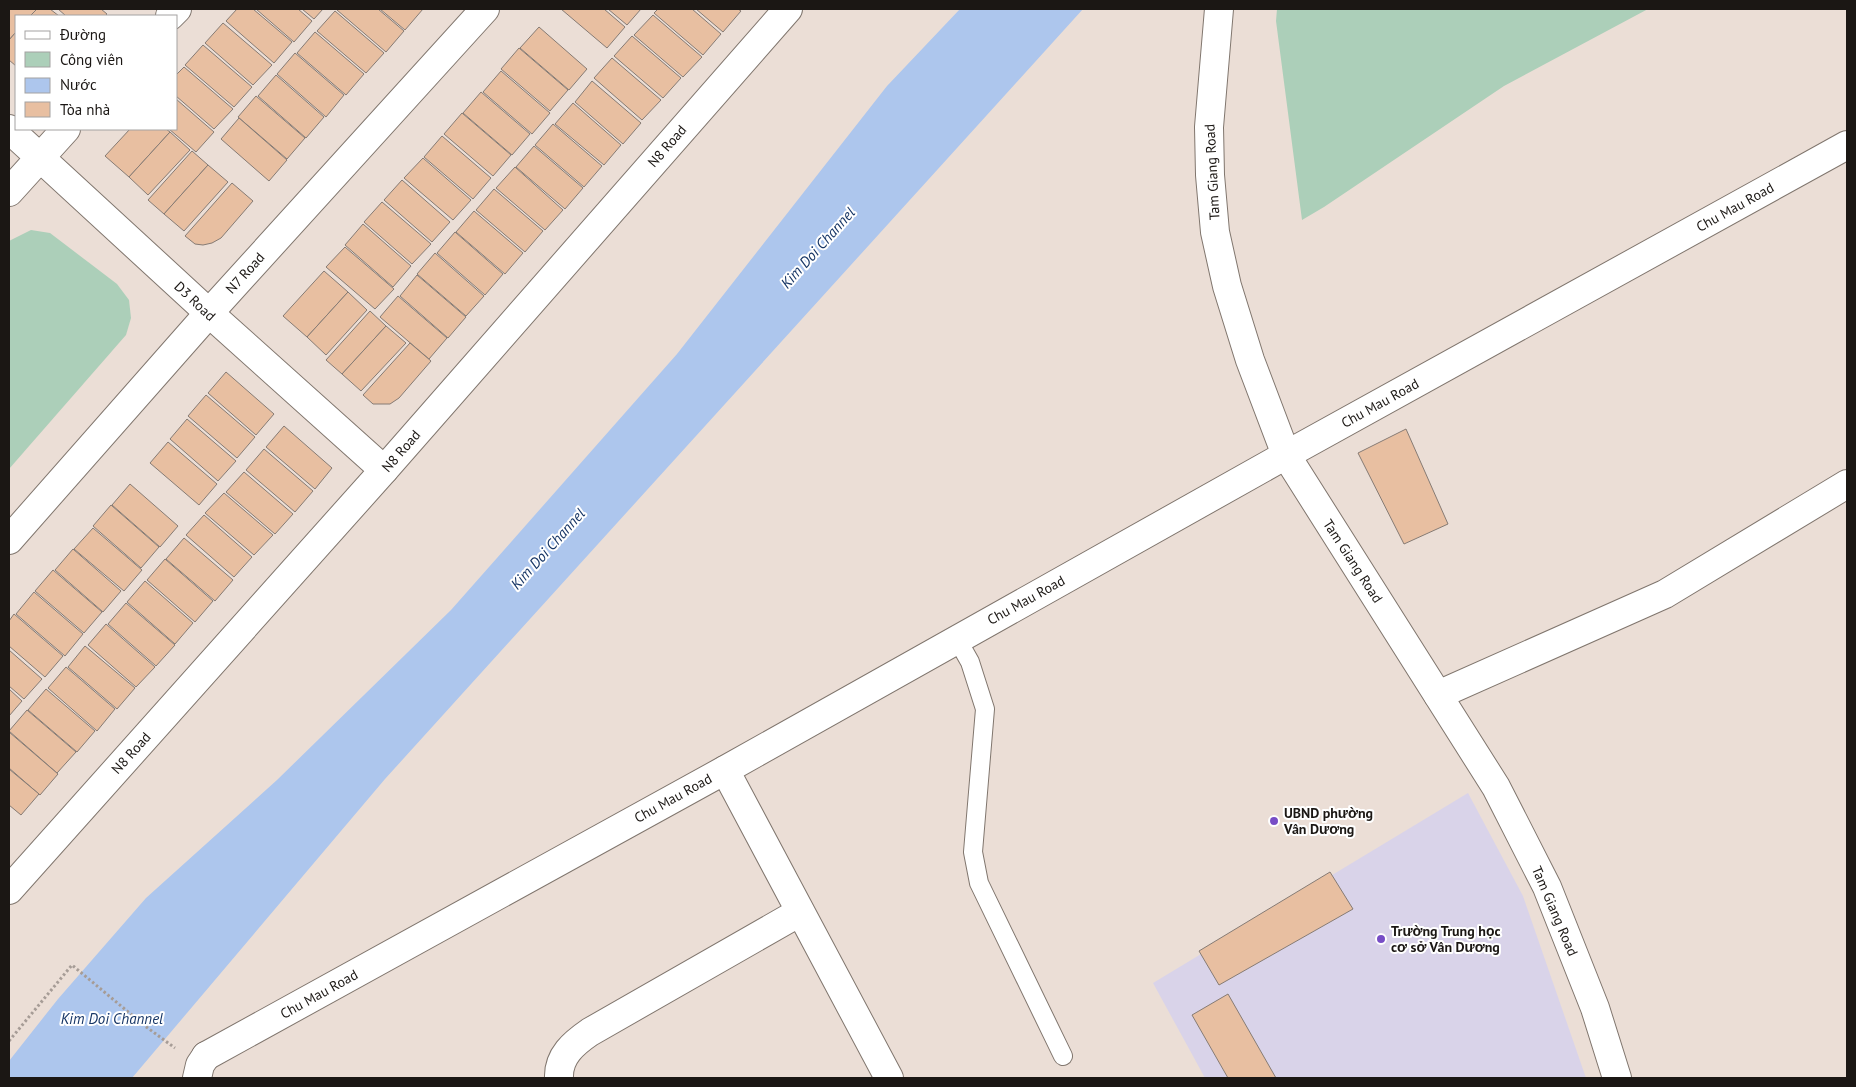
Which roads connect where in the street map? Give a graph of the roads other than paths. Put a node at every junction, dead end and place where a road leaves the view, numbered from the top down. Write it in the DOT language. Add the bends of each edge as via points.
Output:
graph roads {
  1 [pos="485,9"];
  2 [pos="788,9"];
  3 [pos="1219,9"];
  4 [pos="9,129"];
  5 [pos="65,130"];
  6 [pos="1847,145"];
  7 [pos="40,156"];
  8 [pos="9,192"];
  9 [pos="208,313"];
  10 [pos="1286,455"];
  11 [pos="384,470"];
  12 [pos="1847,484"];
  13 [pos="9,540"];
  14 [pos="956,639"];
  15 [pos="1438,695"];
  16 [pos="725,770"];
  17 [pos="9,890"];
  18 [pos="800,912"];
  19 [pos="1063,1056"];
  20 [pos="201,1067"];
  21 [pos="559,1078"];
  22 [pos="889,1078"];
  23 [pos="1617,1078"];
  1 -- 9 [label="street, N7 Road"];
  2 -- 11 [label="street, N8 Road"];
  3 -- 10 [label="street, Tam Giang Road" via="1209,127 1216,232 1227,286 1250,360"];
  4 -- 7 [label="street, D3 Road"];
  5 -- 7 [label="street"];
  6 -- 10 [label="street, Chu Mau Road"];
  7 -- 8 [label="street"];
  7 -- 9 [label="street, D3 Road"];
  9 -- 11 [label="street, D3 Road"];
  9 -- 13 [label="street, N7 Road"];
  10 -- 14 [label="street, Chu Mau Road"];
  10 -- 15 [label="street, Tam Giang Road"];
  11 -- 17 [label="street, N8 Road"];
  12 -- 15 [label="street" via="1666,594"];
  14 -- 16 [label="street, Chu Mau Road"];
  14 -- 19 [label="lane" via="970,662 985,709 973,852 979,883"];
  15 -- 23 [label="street, Tam Giang Road" via="1496,787 1547,887 1595,1008"];
  16 -- 18 [label="street"];
  16 -- 20 [label="street, Chu Mau Road"];
  18 -- 21 [label="street" via="574,1043 564,1056 558,1070"];
  18 -- 22 [label="street"];
}
